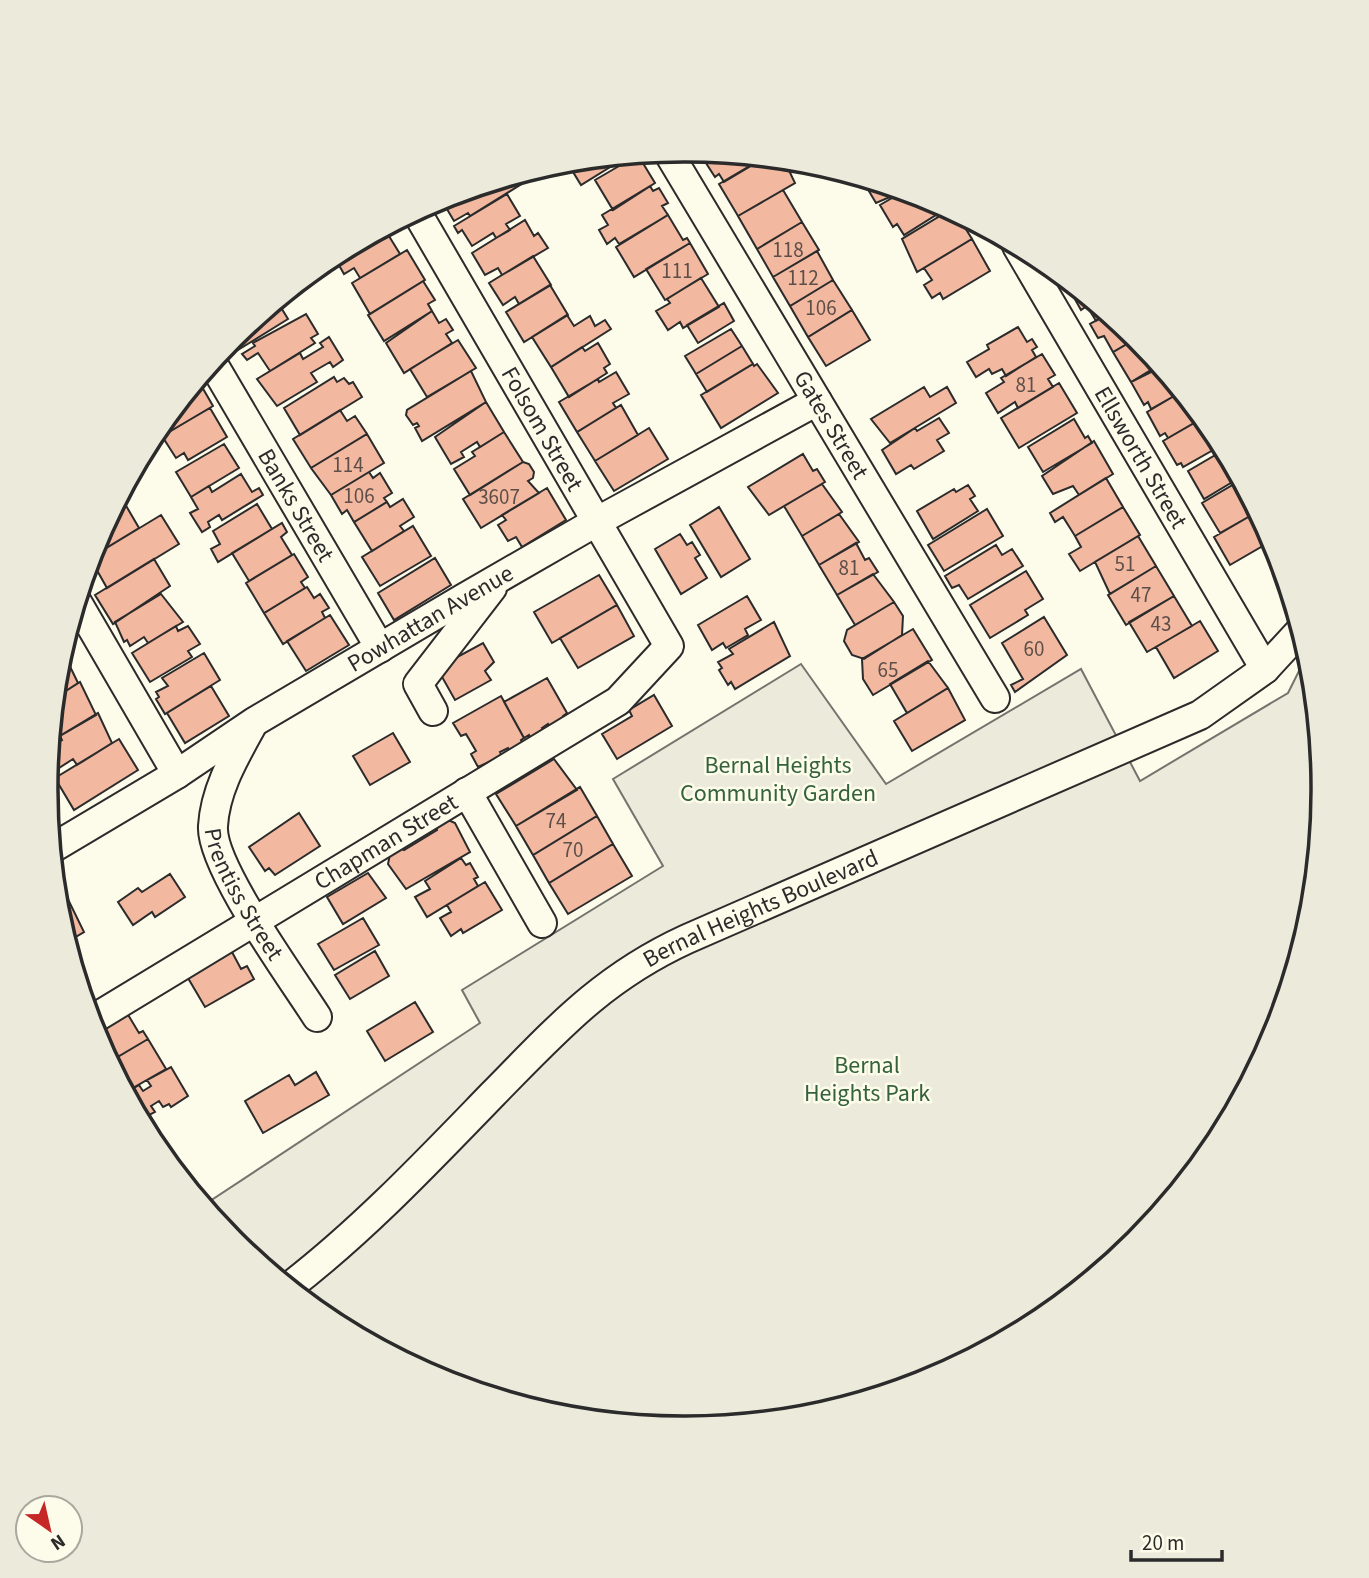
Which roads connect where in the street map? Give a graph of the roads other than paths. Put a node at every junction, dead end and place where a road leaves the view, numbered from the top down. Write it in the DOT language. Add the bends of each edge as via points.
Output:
graph roads {
  1 [pos="674,162"];
  2 [pos="422,221"];
  3 [pos="1047,278"];
  4 [pos="217,371"];
  5 [pos="817,401"];
  6 [pos="596,522"];
  7 [pos="500,578"];
  8 [pos="83,613"];
  9 [pos="1293,639"];
  10 [pos="669,646"];
  11 [pos="380,648"];
  12 [pos="1265,669"];
  13 [pos="995,698"];
  14 [pos="433,710"];
  15 [pos="254,722"];
  16 [pos="177,774"];
  17 [pos="467,792"];
  18 [pos="60,843"];
  19 [pos="256,920"];
  20 [pos="542,923"];
  21 [pos="100,1015"];
  22 [pos="317,1017"];
  23 [pos="297,1281"];
  1 -- 5 [label="street, Gates Street"];
  2 -- 6 [label="street, Folsom Street"];
  3 -- 12 [label="street, Ellsworth Street"];
  4 -- 11 [label="street, Banks Street"];
  5 -- 6 [label="street, Powhattan Avenue"];
  5 -- 13 [label="street, Gates Street"];
  6 -- 7 [label="street, Powhattan Avenue"];
  6 -- 10 [label="street, Folsom Street"];
  7 -- 11 [label="street, Powhattan Avenue"];
  7 -- 14 [label="street" via="418,684"];
  8 -- 16 [label="street"];
  9 -- 12 [label="street, Bernal Heights Boulevard"];
  10 -- 17 [label="street, Chapman Street" via="618,701"];
  11 -- 15 [label="street, Powhattan Avenue"];
  12 -- 23 [label="street, Bernal Heights Boulevard" via="1223,701 1165,733 699,934 625,971 573,1012 395,1194"];
  15 -- 16 [label="street, Powhattan Avenue"];
  15 -- 19 [label="street, Prentiss Street" via="226,774 213,827 230,878"];
  16 -- 18 [label="street, Powhattan Avenue"];
  17 -- 19 [label="street, Chapman Street"];
  17 -- 20 [label="street"];
  19 -- 21 [label="street, Chapman Street"];
  19 -- 22 [label="street, Prentiss Street"];
}
